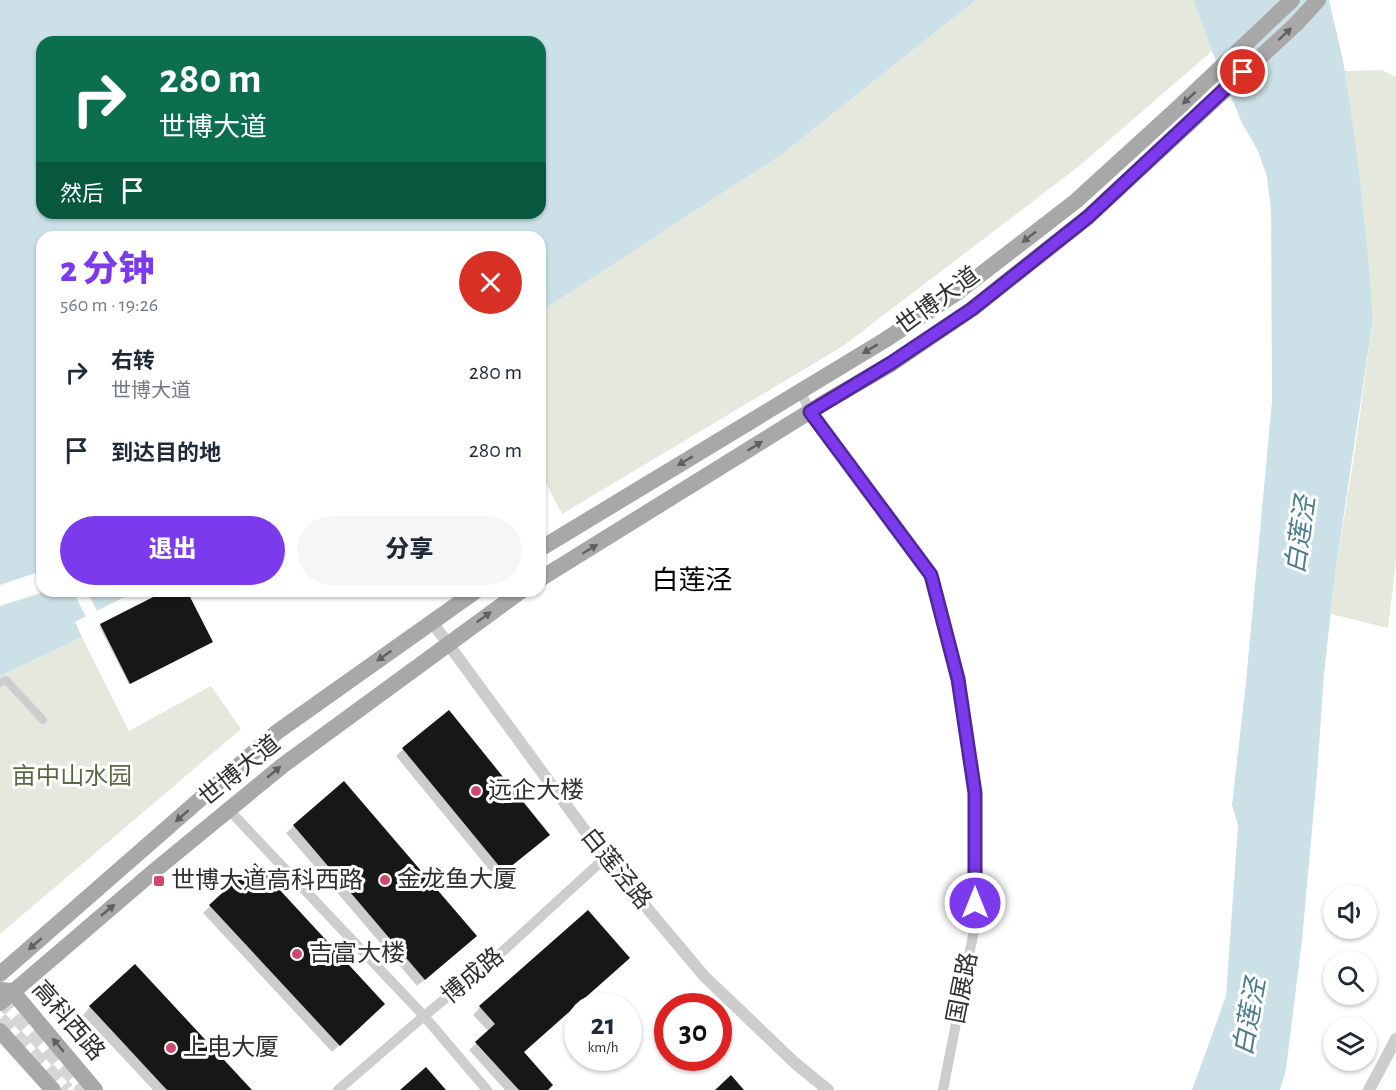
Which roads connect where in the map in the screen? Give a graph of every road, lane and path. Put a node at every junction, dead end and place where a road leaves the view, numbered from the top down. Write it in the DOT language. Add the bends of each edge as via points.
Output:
graph roads {
  1 [pos="1292,0"];
  2 [pos="1318,0"];
  3 [pos="801,392"];
  4 [pos="810,412"];
  5 [pos="546,545"];
  6 [pos="546,575"];
  7 [pos="467,597"];
  8 [pos="513,597"];
  9 [pos="432,622"];
  10 [pos="448,644"];
  11 [pos="0,682"];
  12 [pos="43,720"];
  13 [pos="229,810"];
  14 [pos="605,858"];
  15 [pos="0,974"];
  16 [pos="4,995"];
  17 [pos="424,1016"];
  18 [pos="0,1031"];
  19 [pos="1396,1039"];
  20 [pos="53,1090"];
  21 [pos="96,1090"];
  22 [pos="338,1090"];
  23 [pos="487,1090"];
  24 [pos="828,1090"];
  25 [pos="943,1090"];
  26 [pos="1369,1090"];
  1 -- 3 [label="main road, 世博大道, one-way" via="1076,201 958,292"];
  4 -- 2 [label="main road, 世博大道, one-way" via="972,309 1088,217"];
  3 -- 4 [label="street, 国展路"];
  3 -- 5 [label="main road, 世博大道, one-way"];
  6 -- 4 [label="main road, 世博大道, one-way"];
  4 -- 25 [label="street, 国展路" via="931,575 958,679 975,793 975,925"];
  7 -- 9 [label="main road, 世博大道"];
  10 -- 8 [label="main road, 世博大道, one-way"];
  9 -- 10 [label="street, 白莲泾路"];
  9 -- 15 [label="main road, 世博大道, one-way" via="277,732"];
  13 -- 10 [label="main road, 世博大道, one-way" via="282,766"];
  10 -- 14 [label="street, 白莲泾路"];
  11 -- 12 [label="street" via="6,680"];
  16 -- 13 [label="main road, 世博大道, one-way"];
  13 -- 17 [label="street"];
  14 -- 17 [label="street, 博成路"];
  14 -- 24 [label="street, 白莲泾路" via="704,976"];
  21 -- 16 [label="main road, 高科西路, one-way"];
  17 -- 22 [label="street, 博成路"];
  17 -- 23 [label="street"];
  18 -- 20 [label="main road"];
  19 -- 26 [label="street"];
}
